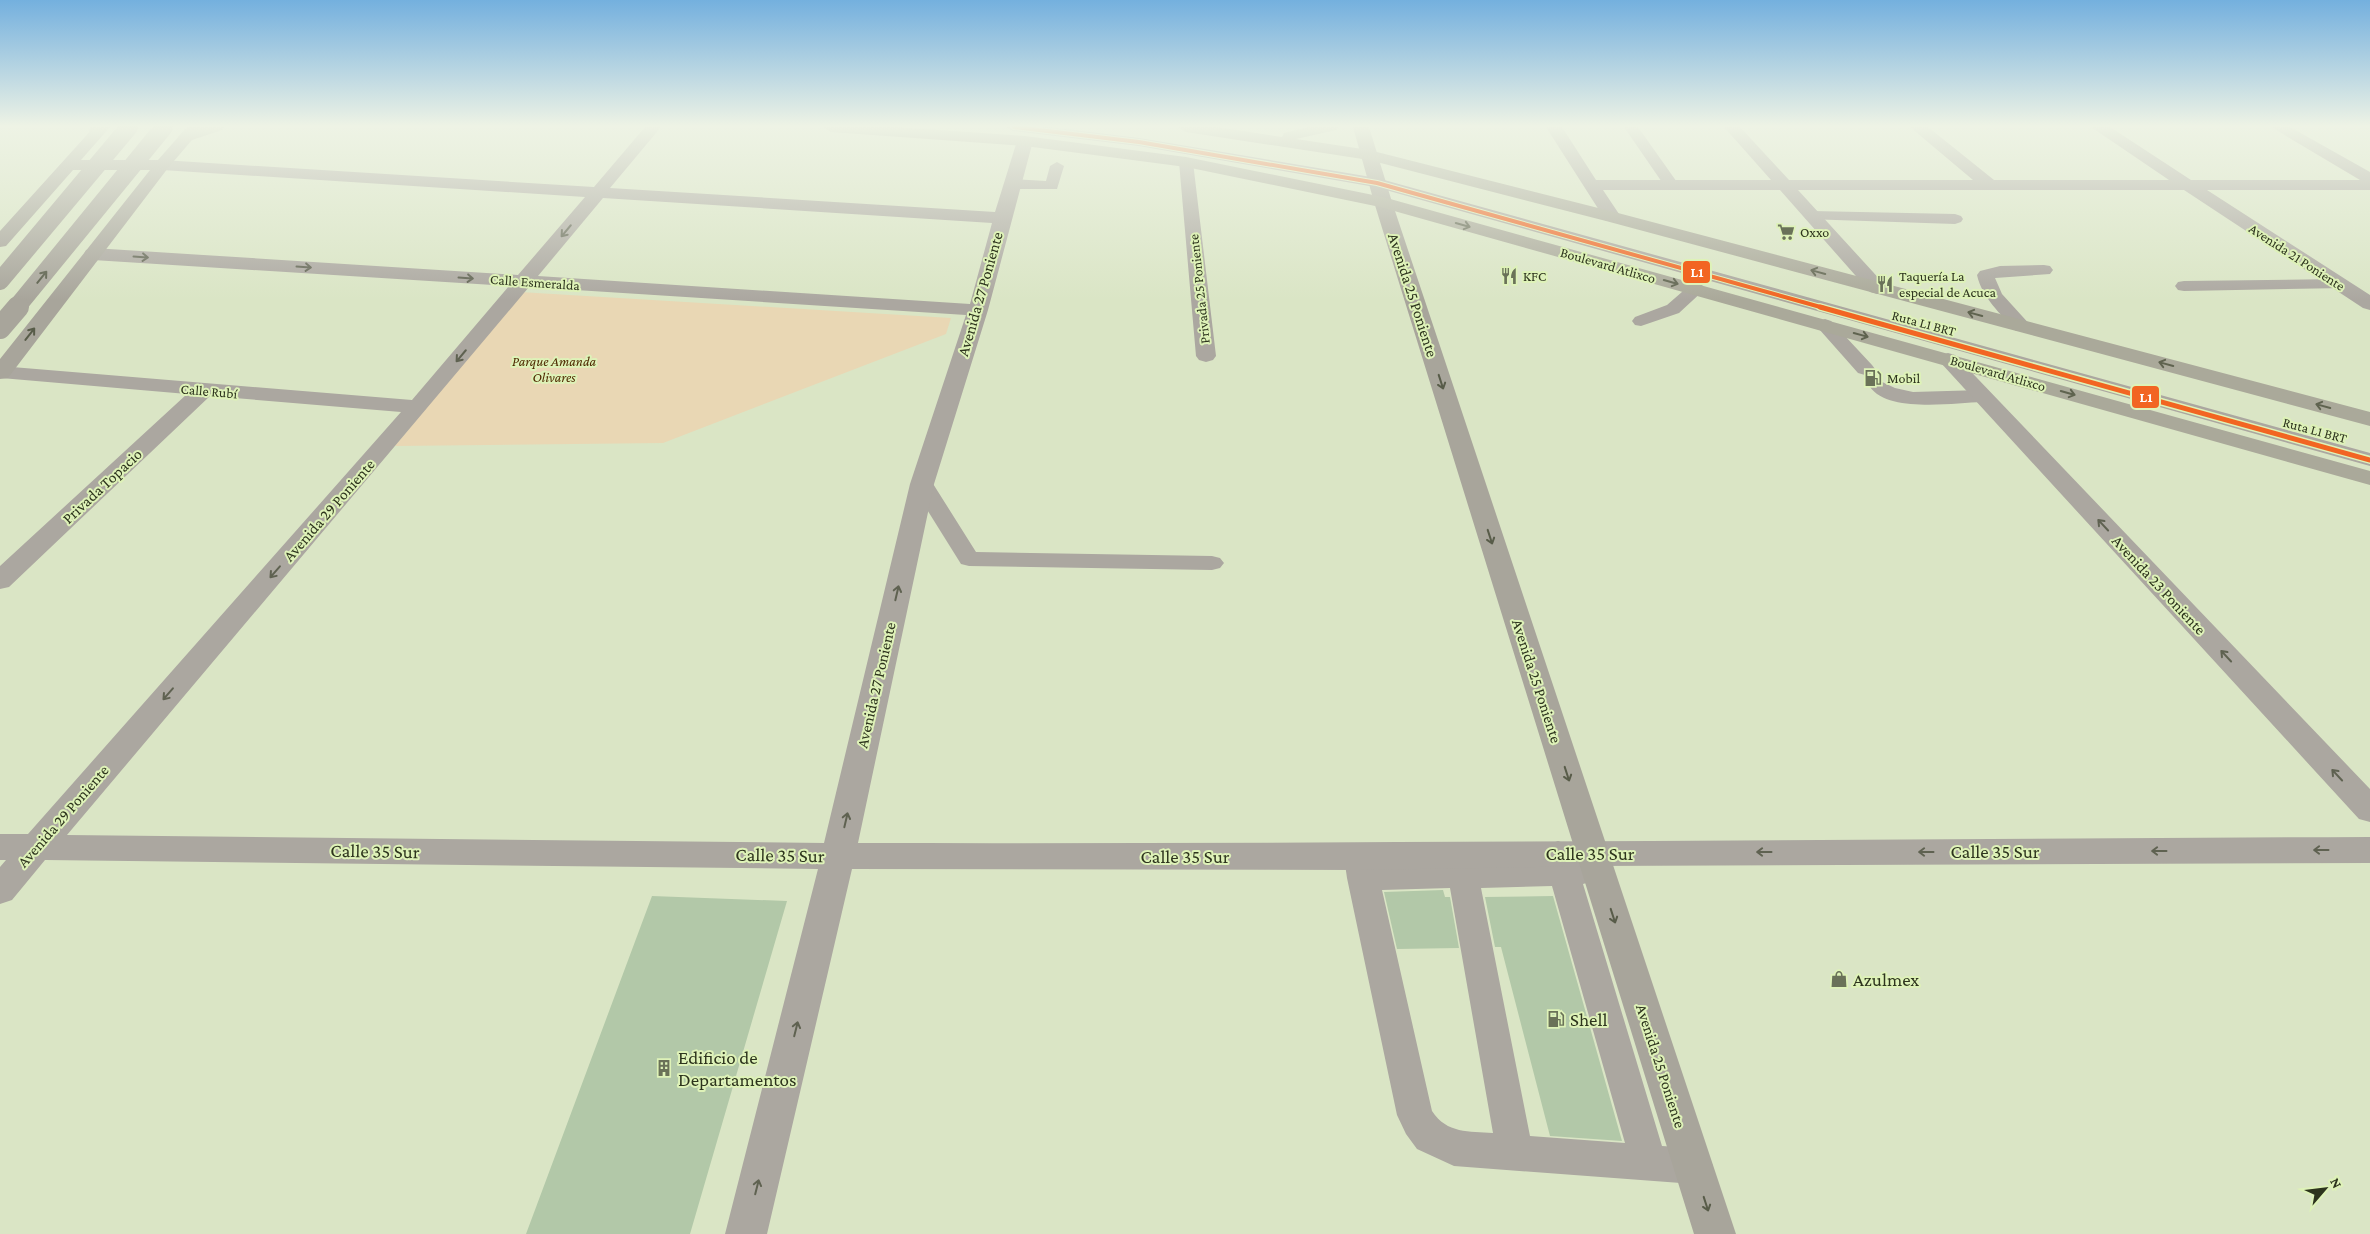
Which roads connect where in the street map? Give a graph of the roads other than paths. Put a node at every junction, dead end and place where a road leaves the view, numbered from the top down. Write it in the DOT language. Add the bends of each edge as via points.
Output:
graph roads {
  1 [pos="1012,184"];
  2 [pos="1784,184"];
  3 [pos="50,185"];
  4 [pos="81,185"];
  5 [pos="117,185"];
  6 [pos="147,185"];
  7 [pos="479,185"];
  8 [pos="605,185"];
  9 [pos="1015,185"];
  10 [pos="1053,185"];
  11 [pos="1188,185"];
  12 [pos="1377,185"];
  13 [pos="1394,185"];
  14 [pos="1398,185"];
  15 [pos="1400,185"];
  16 [pos="1415,185"];
  17 [pos="1591,185"];
  18 [pos="1671,185"];
  19 [pos="1718,185"];
  20 [pos="1845,185"];
  21 [pos="2370,185"];
  22 [pos="1991,186"];
  23 [pos="2187,186"];
  24 [pos="599,192"];
  25 [pos="1812,216"];
  26 [pos="1612,217"];
  27 [pos="1002,218"];
  28 [pos="1955,219"];
  29 [pos="0,242"];
  30 [pos="93,254"];
  31 [pos="2044,270"];
  32 [pos="0,281"];
  33 [pos="524,281"];
  34 [pos="2339,284"];
  35 [pos="2184,286"];
  36 [pos="1877,288"];
  37 [pos="1696,289"];
  38 [pos="2370,304"];
  39 [pos="978,310"];
  40 [pos="1641,322"];
  41 [pos="1825,325"];
  42 [pos="2023,327"];
  43 [pos="0,328"];
  44 [pos="1206,356"];
  45 [pos="1948,359"];
  46 [pos="1865,369"];
  47 [pos="0,372"];
  48 [pos="1880,387"];
  49 [pos="204,390"];
  50 [pos="1982,396"];
  51 [pos="418,407"];
  52 [pos="2370,419"];
  53 [pos="2370,445"];
  54 [pos="2370,460"];
  55 [pos="2370,478"];
  56 [pos="922,484"];
  57 [pos="1212,563"];
  58 [pos="0,581"];
  59 [pos="2370,810"];
  60 [pos="0,847"];
  61 [pos="36,847"];
  62 [pos="2370,850"];
  63 [pos="838,856"];
  64 [pos="1578,863"];
  65 [pos="1460,866"];
  66 [pos="1361,867"];
  67 [pos="0,890"];
  68 [pos="1515,1154"];
  69 [pos="1649,1163"];
  70 [pos="1694,1166"];
  71 [pos="746,1234"];
  72 [pos="1715,1234"];
  1 -- 27 [label="street, Avenida 27 Poniente"];
  2 -- 25 [label="street"];
  3 -- 29 [label="main road"];
  4 -- 32 [label="main road, bridge"];
  43 -- 5 [label="main road, one-way, bridge"];
  6 -- 30 [label="main road"];
  7 -- 24 [label="street"];
  8 -- 24 [label="street, Avenida 29 Poniente"];
  9 -- 10 [label="lane" via="1051,191"];
  11 -- 44 [label="lane, Privada 25 Poniente"];
  12 -- 64 [label="main road, Avenida 25 Poniente, one-way"];
  13 -- 37 [label="main road, Boulevard Atlixco, one-way"];
  14 -- 54 [label="lane, Ruta L1 BRT"];
  15 -- 53 [label="lane, Ruta L1 BRT"];
  16 -- 26 [label="main road, Boulevard Atlixco"];
  17 -- 18 [label="street"];
  17 -- 26 [label="street"];
  18 -- 19 [label="street"];
  20 -- 22 [label="street"];
  21 -- 23 [label="street"];
  22 -- 23 [label="street"];
  23 -- 34 [label="street, Avenida 21 Poniente"];
  24 -- 27 [label="street"];
  24 -- 33 [label="street, Avenida 29 Poniente, one-way"];
  25 -- 28 [label="lane"];
  25 -- 36 [label="street"];
  36 -- 26 [label="main road, Boulevard Atlixco, one-way"];
  27 -- 39 [label="street, Avenida 27 Poniente"];
  30 -- 33 [label="street, Calle Esmeralda, one-way"];
  47 -- 30 [label="main road, one-way"];
  31 -- 42 [label="lane" via="2000,271 1986,275 1987,283 1997,298"];
  33 -- 39 [label="street, Calle Esmeralda"];
  33 -- 51 [label="street, Avenida 29 Poniente, one-way"];
  34 -- 35 [label="lane"];
  34 -- 38 [label="street, Avenida 21 Poniente"];
  42 -- 36 [label="main road, Boulevard Atlixco, one-way"];
  37 -- 40 [label="lane" via="1673,309"];
  37 -- 41 [label="main road, Boulevard Atlixco"];
  39 -- 56 [label="street, Avenida 27 Poniente"];
  41 -- 45 [label="main road, Boulevard Atlixco, one-way"];
  41 -- 46 [label="lane"];
  52 -- 42 [label="main road, Boulevard Atlixco, one-way"];
  45 -- 50 [label="street, Avenida 23 Poniente"];
  45 -- 55 [label="main road, Boulevard Atlixco, one-way"];
  47 -- 49 [label="street, Calle Rubí"];
  48 -- 50 [label="lane" via="1888,394 1904,398"];
  49 -- 51 [label="street, Calle Rubí"];
  49 -- 58 [label="street, Privada Topacio"];
  59 -- 50 [label="street, Avenida 23 Poniente, one-way"];
  51 -- 61 [label="street, Avenida 29 Poniente, one-way"];
  56 -- 57 [label="lane" via="969,559"];
  63 -- 56 [label="street, Avenida 27 Poniente, one-way"];
  60 -- 61 [label="street, Calle 35 Sur"];
  61 -- 63 [label="street, Calle 35 Sur"];
  61 -- 67 [label="street, Avenida 29 Poniente"];
  62 -- 64 [label="street, Calle 35 Sur, one-way"];
  63 -- 66 [label="street, Calle 35 Sur"];
  71 -- 63 [label="street, Avenida 27 Poniente, one-way"];
  64 -- 65 [label="street, Calle 35 Sur"];
  64 -- 69 [label="lane"];
  64 -- 70 [label="main road, Avenida 25 Poniente, one-way"];
  65 -- 66 [label="street, Calle 35 Sur"];
  65 -- 68 [label="lane"];
  66 -- 68 [label="lane" via="1414,1114 1422,1130 1436,1142 1454,1148"];
  68 -- 69 [label="lane"];
  69 -- 70 [label="lane"];
  70 -- 72 [label="main road, Avenida 25 Poniente, one-way"];
}
